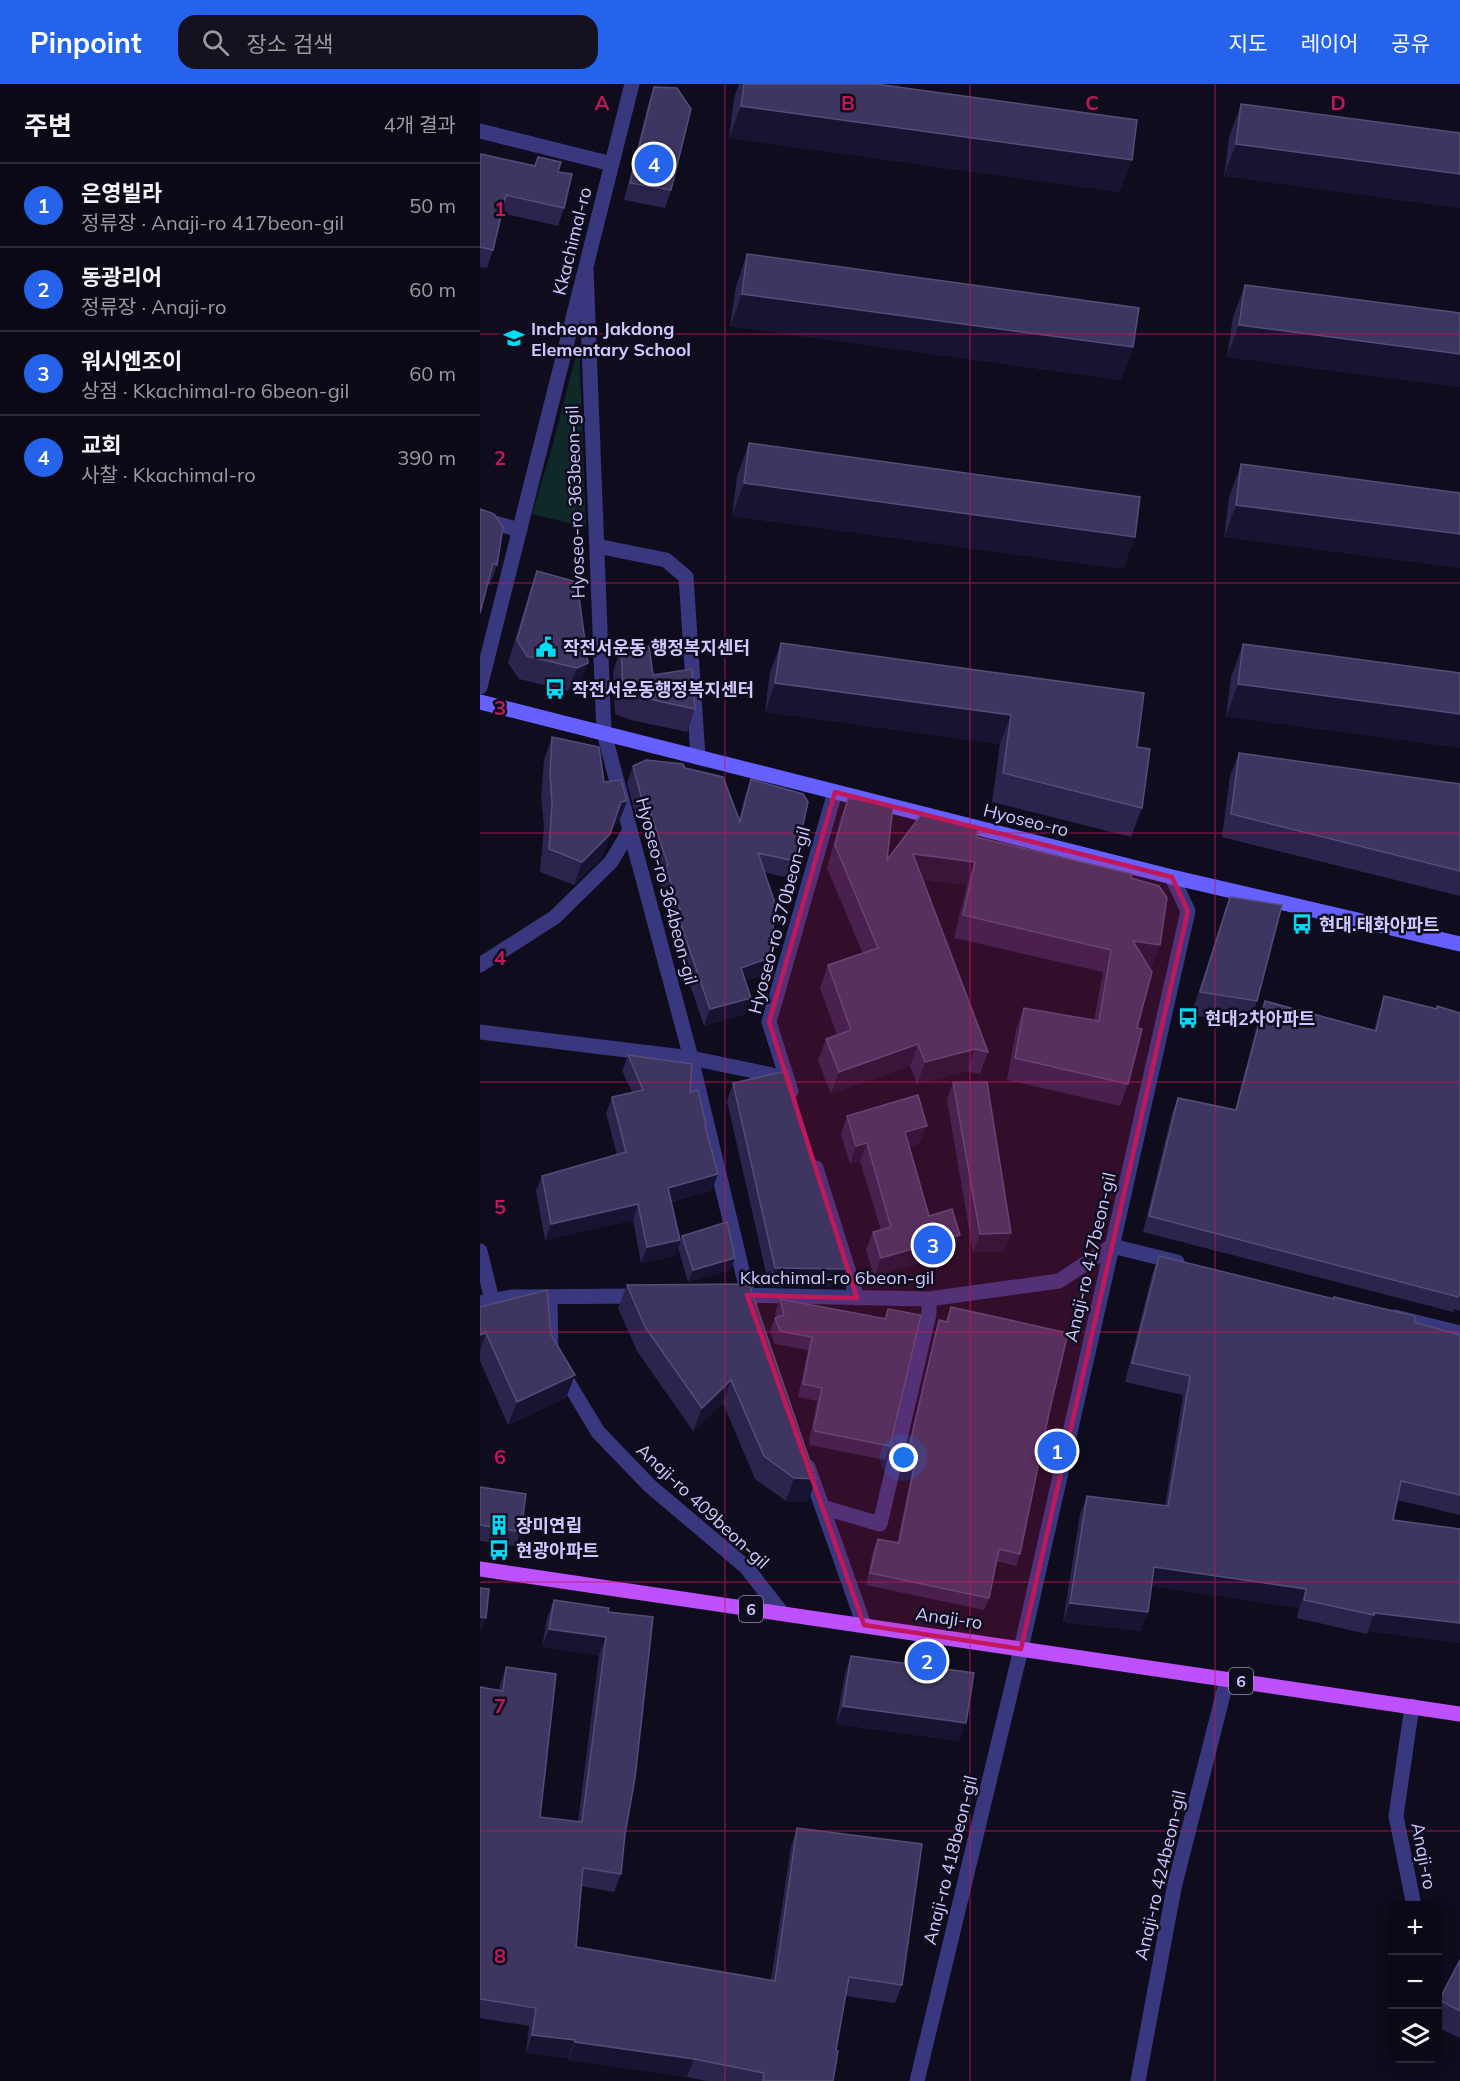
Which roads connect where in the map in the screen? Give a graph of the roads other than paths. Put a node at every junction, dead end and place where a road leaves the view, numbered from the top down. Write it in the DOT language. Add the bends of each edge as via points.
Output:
graph roads {
  1 [pos="632,84"];
  2 [pos="480,131"];
  3 [pos="612,164"];
  4 [pos="586,269"];
  5 [pos="480,519"];
  6 [pos="519,530"];
  7 [pos="597,546"];
  8 [pos="480,687"];
  9 [pos="480,702"];
  10 [pos="604,734"];
  11 [pos="698,757"];
  12 [pos="835,792"];
  13 [pos="630,830"];
  14 [pos="1173,877"];
  15 [pos="1460,944"];
  16 [pos="480,965"];
  17 [pos="480,1032"];
  18 [pos="691,1058"];
  19 [pos="787,1078"];
  20 [pos="794,1100"];
  21 [pos="812,1155"];
  22 [pos="1112,1246"];
  23 [pos="480,1251"];
  24 [pos="1193,1267"];
  25 [pos="747,1295"];
  26 [pos="655,1296"];
  27 [pos="724,1296"];
  28 [pos="550,1297"];
  29 [pos="857,1298"];
  30 [pos="930,1299"];
  31 [pos="486,1301"];
  32 [pos="1379,1313"];
  33 [pos="755,1318"];
  34 [pos="1460,1334"];
  35 [pos="802,1451"];
  36 [pos="822,1507"];
  37 [pos="480,1569"];
  38 [pos="782,1613"];
  39 [pos="864,1625"];
  40 [pos="1021,1649"];
  41 [pos="1227,1679"];
  42 [pos="1412,1706"];
  43 [pos="1460,1714"];
  44 [pos="1413,1901"];
  45 [pos="917,2081"];
  46 [pos="1138,2081"];
  1 -- 3 [label="street, Kkachimal-ro"];
  2 -- 3 [label="street"];
  3 -- 4 [label="street, Kkachimal-ro"];
  4 -- 6 [label="street, Kkachimal-ro"];
  4 -- 7 [label="street, Hyoseo-ro 363beon-gil"];
  5 -- 6 [label="street"];
  6 -- 8 [label="street, Kkachimal-ro"];
  7 -- 10 [label="street, Hyoseo-ro 363beon-gil"];
  7 -- 11 [label="street" via="666,560 686,577"];
  9 -- 10 [label="street, Hyoseo-ro"];
  10 -- 11 [label="street, Hyoseo-ro"];
  10 -- 13 [label="street, Hyoseo-ro 364beon-gil"];
  11 -- 12 [label="street, Hyoseo-ro"];
  12 -- 14 [label="street, Hyoseo-ro"];
  12 -- 19 [label="street, Hyoseo-ro 370beon-gil" via="769,1022"];
  13 -- 16 [label="street" via="611,862 555,917"];
  13 -- 18 [label="street, Hyoseo-ro 364beon-gil"];
  14 -- 15 [label="street, Hyoseo-ro"];
  14 -- 22 [label="street, Anaji-ro 417beon-gil" via="1188,911"];
  17 -- 18 [label="street"];
  18 -- 19 [label="street"];
  18 -- 25 [label="street, Hyoseo-ro 364beon-gil"];
  19 -- 20 [label="street, Hyoseo-ro 370beon-gil"];
  21 -- 29 [label="street"];
  22 -- 24 [label="street"];
  22 -- 30 [label="street, Kkachimal-ro 6beon-gil" via="1059,1281"];
  22 -- 40 [label="street, Anaji-ro 417beon-gil"];
  23 -- 31 [label="street"];
  25 -- 27 [label="street, Kkachimal-ro 6beon-gil"];
  25 -- 29 [label="street, Kkachimal-ro 6beon-gil"];
  25 -- 33 [label="street, Hyoseo-ro 364beon-gil"];
  26 -- 28 [label="street"];
  28 -- 31 [label="street"];
  28 -- 38 [label="street, Anaji-ro 409beon-gil" via="551,1354 598,1432 650,1486 746,1567"];
  29 -- 30 [label="street, Kkachimal-ro 6beon-gil"];
  30 -- 36 [label="street" via="880,1524"];
  32 -- 34 [label="street"];
  35 -- 36 [label="street"];
  36 -- 39 [label="street"];
  37 -- 38 [label="main road, Anaji-ro / 6"];
  38 -- 39 [label="main road, Anaji-ro / 6"];
  39 -- 40 [label="main road, Anaji-ro / 6"];
  40 -- 41 [label="main road, Anaji-ro / 6"];
  40 -- 45 [label="street, Anaji-ro 418beon-gil"];
  41 -- 42 [label="main road, Anaji-ro / 6"];
  41 -- 46 [label="street, Anaji-ro 424beon-gil" via="1174,1888"];
  42 -- 43 [label="main road, Anaji-ro / 6"];
  42 -- 44 [label="street, Anaji-ro" via="1396,1816"];
}
